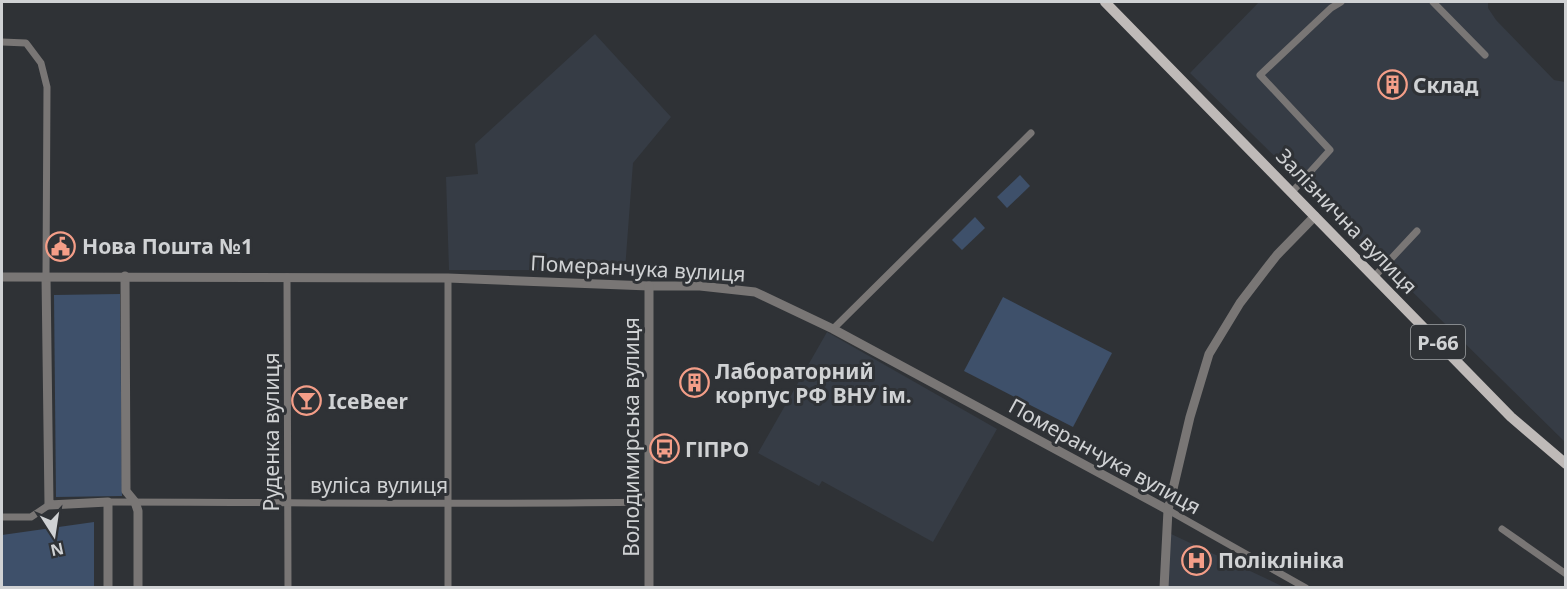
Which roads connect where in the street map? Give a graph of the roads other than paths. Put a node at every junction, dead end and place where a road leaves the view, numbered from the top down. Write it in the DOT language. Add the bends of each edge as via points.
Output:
graph roads {
  1 [pos="1105,2"];
  2 [pos="1341,2"];
  3 [pos="1433,2"];
  4 [pos="2,42"];
  5 [pos="1485,55"];
  6 [pos="1031,133"];
  7 [pos="1292,192"];
  8 [pos="1315,216"];
  9 [pos="1417,231"];
  10 [pos="46,276"];
  11 [pos="125,276"];
  12 [pos="2,277"];
  13 [pos="287,277"];
  14 [pos="1374,277"];
  15 [pos="448,278"];
  16 [pos="649,286"];
  17 [pos="833,329"];
  18 [pos="1566,464"];
  19 [pos="288,501"];
  20 [pos="108,502"];
  21 [pos="135,502"];
  22 [pos="448,502"];
  23 [pos="649,502"];
  24 [pos="49,505"];
  25 [pos="1168,510"];
  26 [pos="2,517"];
  27 [pos="1502,529"];
  28 [pos="1566,574"];
  29 [pos="108,588"];
  30 [pos="138,588"];
  31 [pos="288,588"];
  32 [pos="448,588"];
  33 [pos="649,588"];
  34 [pos="1164,588"];
  35 [pos="1306,588"];
  1 -- 7 [label="main road, Залізнична вулиця / Р-66"];
  2 -- 7 [label="street" via="1260,75 1330,150"];
  3 -- 5 [label="street"];
  4 -- 10 [label="street" via="26,43 41,63 47,87"];
  6 -- 17 [label="street"];
  7 -- 8 [label="main road, Залізнична вулиця / Р-66"];
  8 -- 14 [label="main road, Залізнична вулиця / Р-66"];
  8 -- 25 [label="street" via="1253,286 1209,354"];
  9 -- 14 [label="street"];
  10 -- 11 [label="street, Померанчука вулиця"];
  10 -- 12 [label="street, Померанчука вулиця"];
  10 -- 24 [label="street"];
  11 -- 13 [label="street, Померанчука вулиця"];
  11 -- 21 [label="street" via="126,491"];
  13 -- 15 [label="street, Померанчука вулиця"];
  13 -- 19 [label="street, Руденка вулиця"];
  14 -- 18 [label="main road, Залізнична вулиця / Р-66" via="1511,417"];
  15 -- 16 [label="street, Померанчука вулиця"];
  15 -- 22 [label="street"];
  16 -- 17 [label="street, Померанчука вулиця" via="755,292"];
  16 -- 23 [label="street, Володимирська вулиця"];
  17 -- 25 [label="street, Померанчука вулиця"];
  19 -- 21 [label="street, вуліса вулиця"];
  19 -- 22 [label="street, вуліса вулиця"];
  19 -- 31 [label="street, Руденка вулиця"];
  20 -- 21 [label="street, вуліса вулиця"];
  20 -- 24 [label="street"];
  20 -- 29 [label="street"];
  21 -- 30 [label="street"];
  22 -- 23 [label="street, вуліса вулиця"];
  22 -- 32 [label="street"];
  23 -- 33 [label="street, Володимирська вулиця"];
  24 -- 26 [label="street" via="31,517"];
  25 -- 34 [label="street"];
  25 -- 35 [label="street, Померанчука вулиця"];
  27 -- 28 [label="street"];
}
